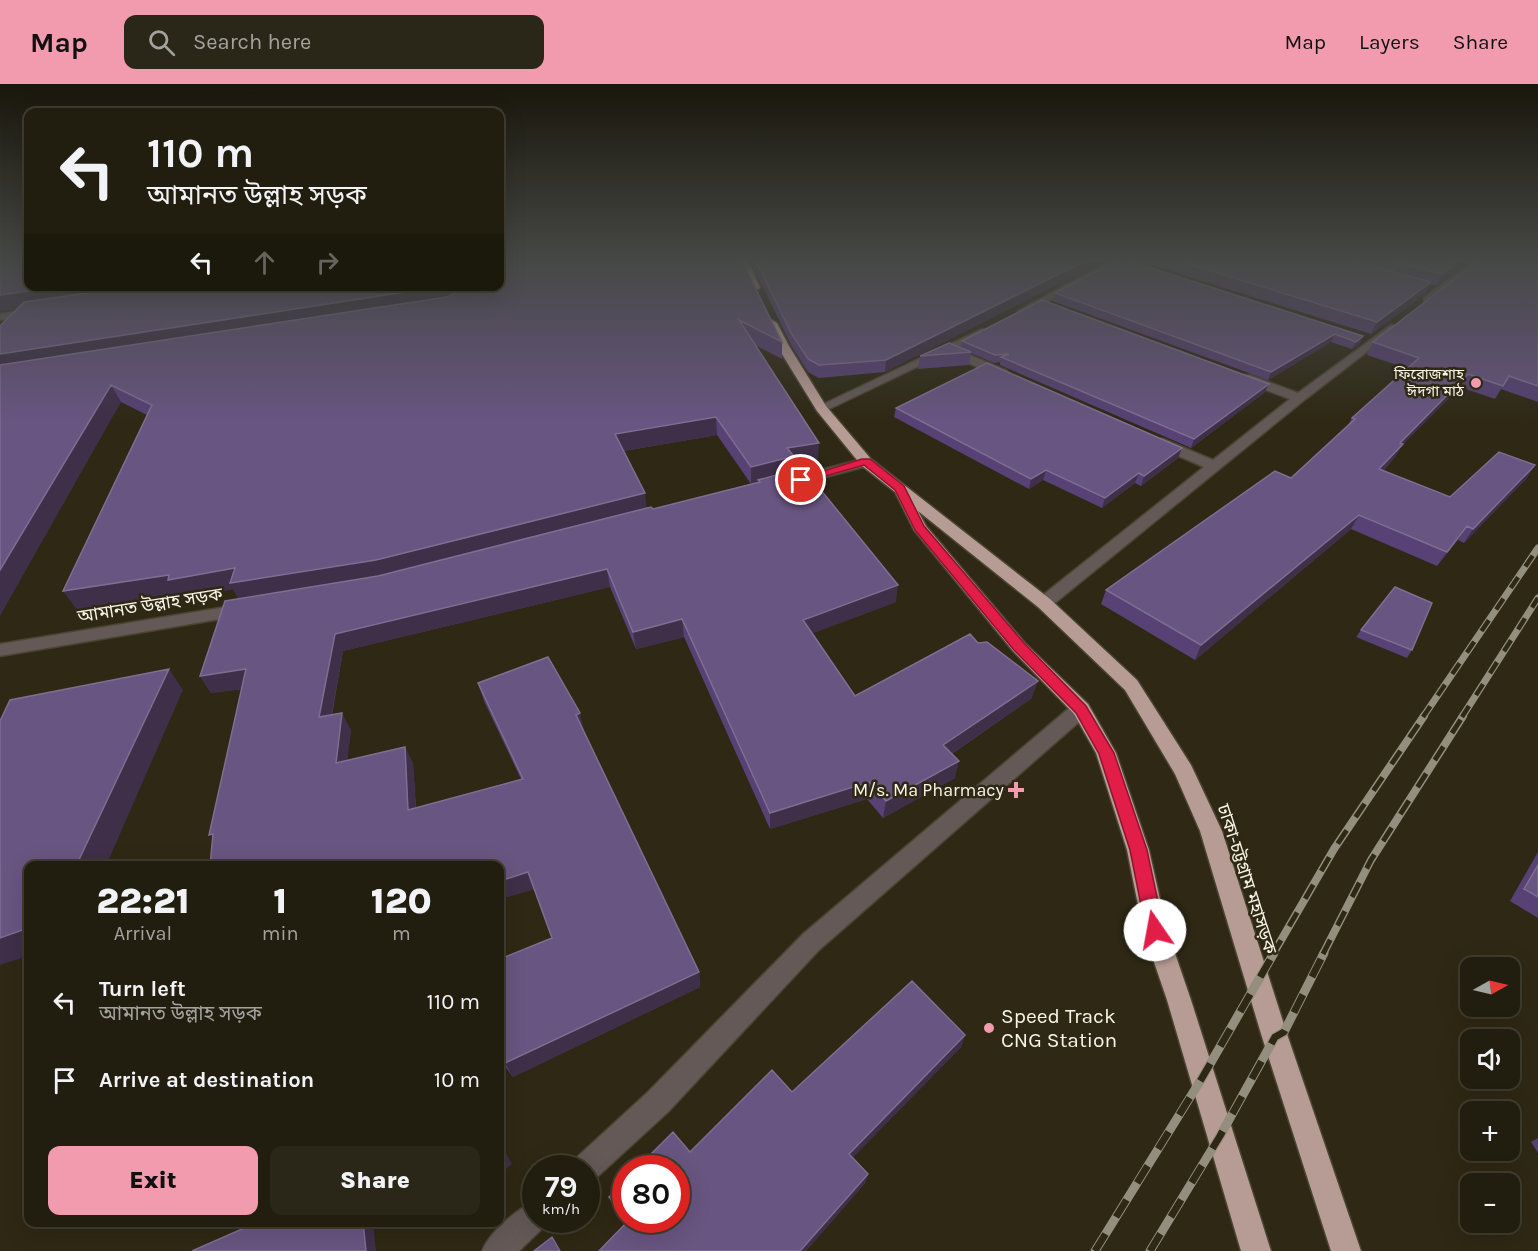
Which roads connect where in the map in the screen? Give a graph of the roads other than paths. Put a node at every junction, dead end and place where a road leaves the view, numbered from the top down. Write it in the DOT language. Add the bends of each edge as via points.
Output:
graph roads {
  1 [pos="27,313"];
  2 [pos="767,313"];
  3 [pos="1022,313"];
  4 [pos="0,317"];
  5 [pos="1010,318"];
  6 [pos="1401,321"];
  7 [pos="989,328"];
  8 [pos="947,350"];
  9 [pos="1232,373"];
  10 [pos="1011,378"];
  11 [pos="1299,398"];
  12 [pos="821,408"];
  13 [pos="1150,438"];
  14 [pos="866,462"];
  15 [pos="1214,466"];
  16 [pos="777,486"];
  17 [pos="900,488"];
  18 [pos="1044,603"];
  19 [pos="256,608"];
  20 [pos="0,650"];
  21 [pos="1081,709"];
  22 [pos="600,1155"];
  23 [pos="522,1228"];
  24 [pos="497,1251"];
  25 [pos="1256,1251"];
  26 [pos="1346,1251"];
  1 -- 4 [label="street"];
  2 -- 12 [label="highway, ঢাকা-চট্টগ্রাম মহাসড়ক"];
  3 -- 5 [label="street"];
  6 -- 11 [label="street" via="1368,340"];
  7 -- 8 [label="street"];
  8 -- 10 [label="street"];
  8 -- 12 [label="street"];
  9 -- 11 [label="street"];
  11 -- 15 [label="street"];
  12 -- 14 [label="highway, ঢাকা-চট্টগ্রাম মহাসড়ক"];
  13 -- 15 [label="street"];
  14 -- 16 [label="street"];
  14 -- 17 [label="highway, ঢাকা-চট্টগ্রাম মহাসড়ক"];
  15 -- 18 [label="street"];
  17 -- 18 [label="highway, ঢাকা-চট্টগ্রাম মহাসড়ক"];
  17 -- 21 [label="highway, ঢাকা-চট্টগ্রাম মহাসড়ক" via="919,527 1019,647"];
  18 -- 26 [label="highway, ঢাকা-চট্টগ্রাম মহাসড়ক" via="1131,685 1184,771 1211,831"];
  19 -- 20 [label="street, আমানত উল্লাহ সড়ক"];
  21 -- 22 [label="street" via="811,942 658,1102"];
  21 -- 25 [label="highway, ঢাকা-চট্টগ্রাম মহাসড়ক" via="1106,753 1138,850 1155,930"];
  23 -- 24 [label="street"];
}
